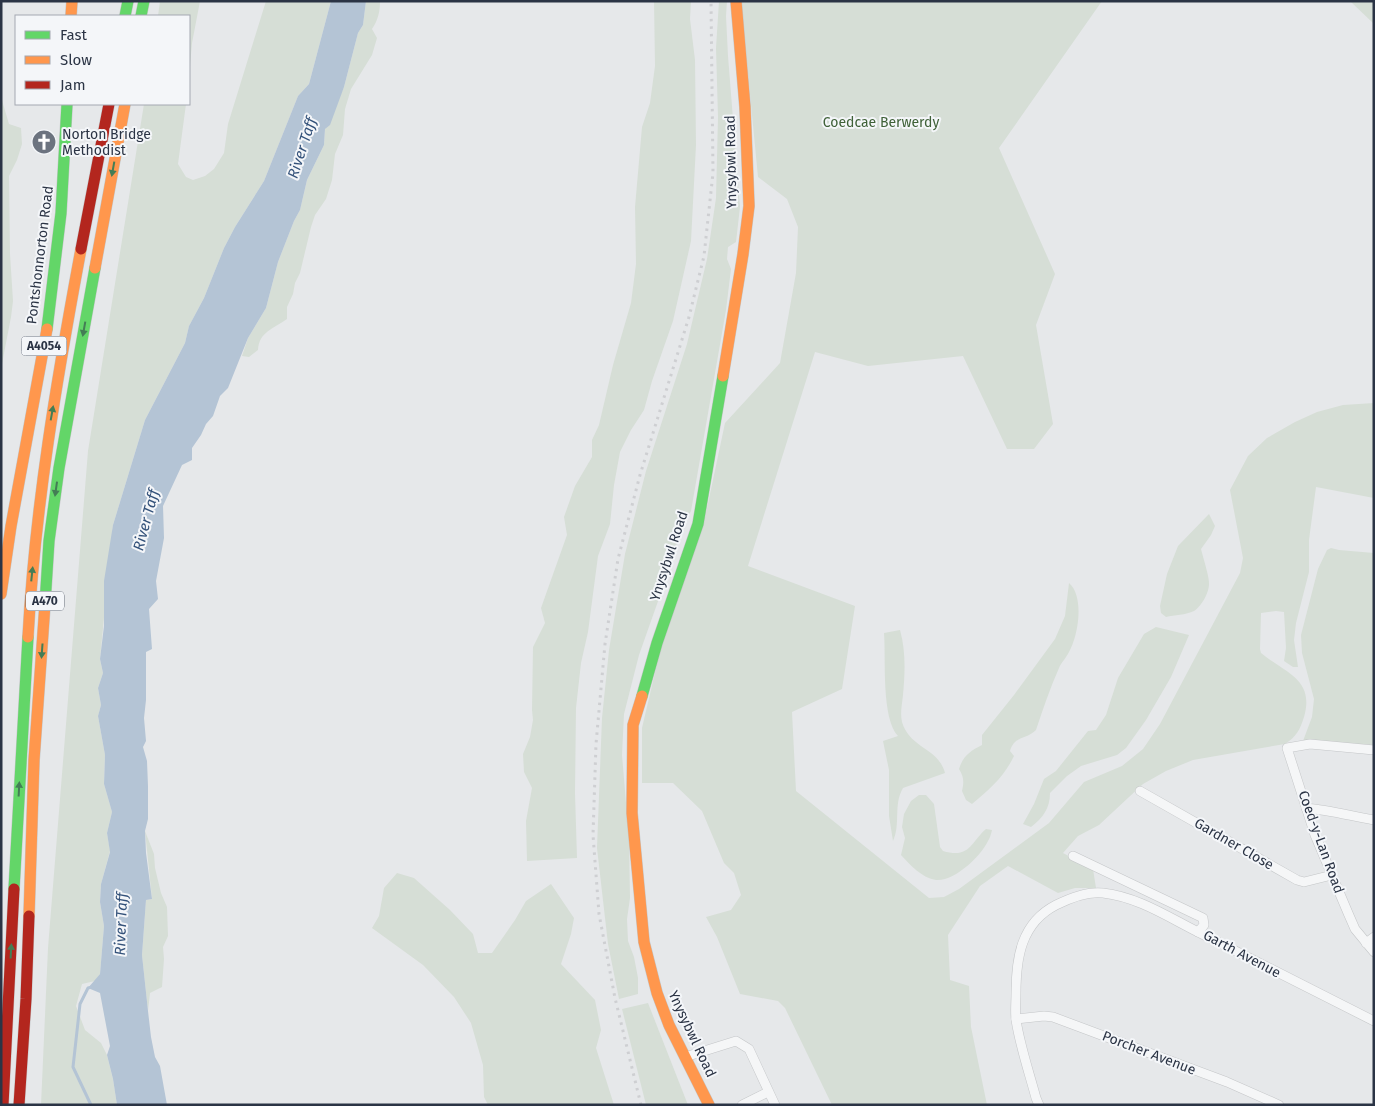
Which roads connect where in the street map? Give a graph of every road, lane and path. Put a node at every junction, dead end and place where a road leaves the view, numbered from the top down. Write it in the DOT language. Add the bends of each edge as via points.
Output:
graph roads {
  1 [pos="72,1"];
  2 [pos="128,1"];
  3 [pos="144,1"];
  4 [pos="736,1"];
  5 [pos="71,15"];
  6 [pos="126,15"];
  7 [pos="141,15"];
  8 [pos="68,105"];
  9 [pos="109,105"];
  10 [pos="125,105"];
  11 [pos="2,590"];
  12 [pos="1374,750"];
  13 [pos="1140,791"];
  14 [pos="1306,808"];
  15 [pos="1374,820"];
  16 [pos="1073,856"];
  17 [pos="1332,875"];
  18 [pos="1198,932"];
  19 [pos="1374,937"];
  20 [pos="1366,943"];
  21 [pos="1374,952"];
  22 [pos="1016,1019"];
  23 [pos="1374,1021"];
  24 [pos="685,1057"];
  25 [pos="768,1092"];
  26 [pos="3,1105"];
  27 [pos="19,1105"];
  28 [pos="709,1105"];
  29 [pos="742,1105"];
  30 [pos="775,1105"];
  31 [pos="1039,1105"];
  32 [pos="1279,1105"];
  1 -- 5 [label="main road"];
  2 -- 6 [label="main road"];
  3 -- 7 [label="main road"];
  4 -- 24 [label="main road, Ynysybwl Road" via="749,206 740,281 698,524 656,643 633,725 632,813 644,942 657,993"];
  8 -- 11 [label="main road, Pontshonnorton Road / A4054" via="64,186 48,323"];
  26 -- 9 [label="main road, A470, one-way" via="36,528 75,282"];
  10 -- 27 [label="main road, A470, one-way" via="59,468 49,541 34,760"];
  12 -- 14 [label="street, Coed-y-Lan Road" via="1310,744 1287,748"];
  13 -- 17 [label="street, Gardner Close" via="1297,880 1304,882"];
  14 -- 15 [label="street"];
  14 -- 17 [label="street, Coed-y-Lan Road"];
  16 -- 18 [label="street, Garth Avenue" via="1203,918 1204,925"];
  17 -- 20 [label="street, Coed-y-Lan Road" via="1355,929"];
  18 -- 22 [label="street" via="1138,901 1103,893 1087,893 1052,907 1034,921 1024,938 1016,965"];
  18 -- 23 [label="street, Garth Avenue"];
  19 -- 20 [label="street"];
  20 -- 21 [label="street, Coed-y-Lan Road"];
  22 -- 31 [label="street"];
  22 -- 32 [label="street, Porcher Avenue" via="1053,1017 1228,1082"];
  24 -- 25 [label="street" via="736,1040 749,1049"];
  24 -- 28 [label="main road, Ynysybwl Road"];
  25 -- 29 [label="street"];
  25 -- 30 [label="street"];
}
